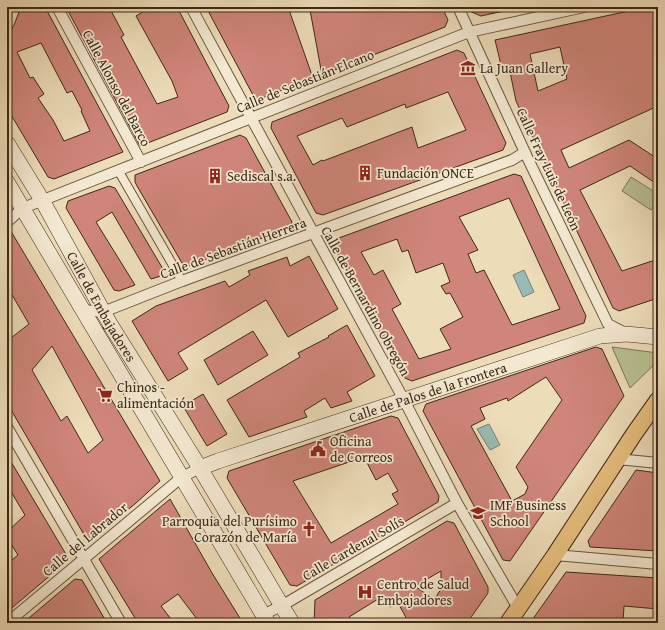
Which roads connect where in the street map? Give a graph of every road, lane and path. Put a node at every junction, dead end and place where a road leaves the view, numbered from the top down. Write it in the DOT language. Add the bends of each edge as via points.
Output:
graph roads {
  1 [pos="57,7"];
  2 [pos="190,7"];
  3 [pos="458,7"];
  4 [pos="584,7"];
  5 [pos="469,32"];
  6 [pos="250,118"];
  7 [pos="7,143"];
  8 [pos="525,152"];
  9 [pos="140,162"];
  10 [pos="118,170"];
  11 [pos="7,182"];
  12 [pos="42,200"];
  13 [pos="23,208"];
  14 [pos="7,222"];
  15 [pos="313,234"];
  16 [pos="182,281"];
  17 [pos="83,310"];
  18 [pos="103,312"];
  19 [pos="626,334"];
  20 [pos="658,337"];
  21 [pos="404,400"];
  22 [pos="658,400"];
  23 [pos="7,427"];
  24 [pos="617,459"];
  25 [pos="658,463"];
  26 [pos="200,468"];
  27 [pos="182,477"];
  28 [pos="457,503"];
  29 [pos="555,555"];
  30 [pos="84,558"];
  31 [pos="658,564"];
  32 [pos="282,605"];
  33 [pos="518,608"];
  34 [pos="265,619"];
  35 [pos="7,623"];
  36 [pos="121,623"];
  37 [pos="292,623"];
  38 [pos="508,623"];
  1 -- 9 [label="street, Calle Alonso del Barco"];
  2 -- 6 [label="street, Calle de Bernardino Obregón"];
  3 -- 5 [label="street, Calle Fray Luis de León"];
  4 -- 5 [label="street, Calle de Sebastián Elcano"];
  5 -- 6 [label="street, Calle de Sebastián Elcano"];
  5 -- 8 [label="street, Calle Fray Luis de León"];
  6 -- 9 [label="street, Calle de Sebastián Elcano"];
  6 -- 15 [label="street, Calle de Bernardino Obregón"];
  7 -- 12 [label="main road, Calle de Embajadores"];
  8 -- 15 [label="street, Calle de Sebastián Herrera" via="512,160"];
  8 -- 19 [label="street, Calle Fray Luis de León" via="608,324"];
  9 -- 10 [label="street, Calle de Sebastián Elcano"];
  10 -- 12 [label="street, Calle de Sebastián Elcano"];
  10 -- 16 [label="street"];
  11 -- 13 [label="main road, Calle de Embajadores"];
  12 -- 13 [label="street, Calle de Sebastián Elcano"];
  12 -- 18 [label="main road, Calle de Embajadores"];
  13 -- 14 [label="street, Calle de Sebastián Elcano"];
  13 -- 17 [label="main road, Calle de Embajadores"];
  15 -- 16 [label="street, Calle de Sebastián Herrera"];
  15 -- 21 [label="street, Calle de Bernardino Obregón"];
  16 -- 18 [label="street, Calle de Sebastián Herrera"];
  17 -- 18 [label="street, Calle de Sebastián Herrera"];
  17 -- 27 [label="main road, Calle de Embajadores"];
  18 -- 26 [label="main road, Calle de Embajadores"];
  19 -- 20 [label="main road, Calle de Palos de la Frontera"];
  19 -- 21 [label="main road, Calle de Palos de la Frontera" via="600,336"];
  21 -- 26 [label="main road, Calle de Palos de la Frontera"];
  21 -- 28 [label="street, Calle de Bernardino Obregón"];
  22 -- 24 [label="main road"];
  23 -- 30 [label="street"];
  24 -- 25 [label="street"];
  24 -- 29 [label="main road"];
  26 -- 27 [label="street"];
  26 -- 32 [label="main road, Calle de Embajadores"];
  27 -- 30 [label="street, Calle del Labrador"];
  27 -- 34 [label="main road, Calle de Embajadores"];
  28 -- 32 [label="street, Calle Cardenal Solís"];
  28 -- 33 [label="street, Calle de Bernardino Obregón"];
  29 -- 31 [label="street"];
  29 -- 33 [label="main road"];
  30 -- 35 [label="street, Calle del Labrador"];
  30 -- 36 [label="street"];
  32 -- 34 [label="street, Calle Cardenal Solís"];
  32 -- 37 [label="main road, Calle de Embajadores"];
  33 -- 38 [label="main road"];
}
